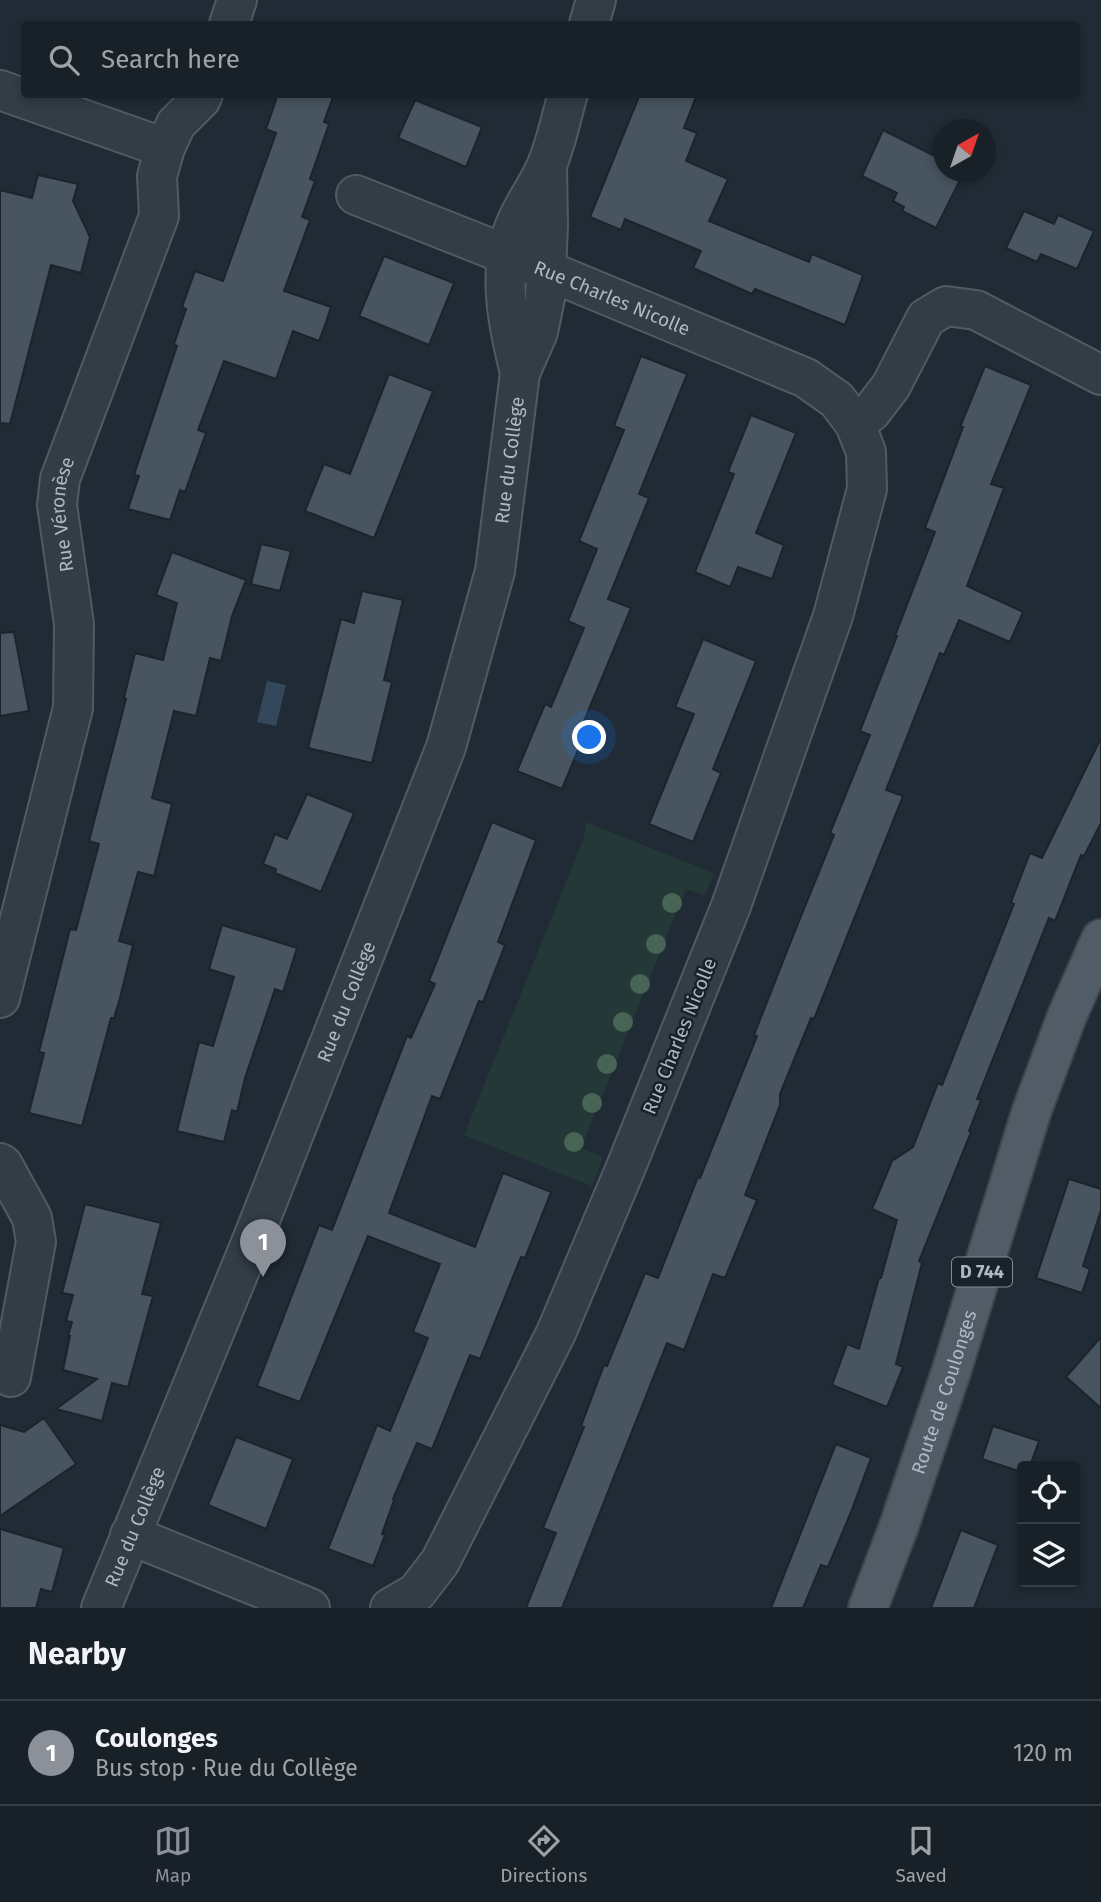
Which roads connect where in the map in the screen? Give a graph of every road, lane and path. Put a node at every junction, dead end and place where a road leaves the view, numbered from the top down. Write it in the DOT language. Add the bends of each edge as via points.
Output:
graph roads {
  1 [pos="237,0"];
  2 [pos="596,0"];
  3 [pos="230,21"];
  4 [pos="590,21"];
  5 [pos="0,90"];
  6 [pos="21,97"];
  7 [pos="23,98"];
  8 [pos="201,98"];
  9 [pos="567,98"];
  10 [pos="165,148"];
  11 [pos="547,166"];
  12 [pos="356,195"];
  13 [pos="507,256"];
  14 [pos="546,271"];
  15 [pos="520,373"];
  16 [pos="1101,374"];
  17 [pos="855,424"];
  18 [pos="1101,939"];
  19 [pos="0,998"];
  20 [pos="0,1163"];
  21 [pos="11,1377"];
  22 [pos="130,1535"];
  23 [pos="101,1608"];
  24 [pos="310,1608"];
  25 [pos="390,1608"];
  26 [pos="868,1608"];
  1 -- 3 [label="street"];
  2 -- 4 [label="street"];
  5 -- 6 [label="street"];
  7 -- 10 [label="street"];
  8 -- 10 [label="street, Rue Véronèse" via="176,124"];
  9 -- 11 [label="street, Rue du Collège"];
  10 -- 19 [label="street, Rue Véronèse" via="157,176 159,216 60,479 57,505 74,624 73,708"];
  11 -- 13 [label="street, Rue du Collège" via="518,218"];
  11 -- 14 [label="street, Rue du Collège"];
  12 -- 13 [label="street, Rue Charles Nicolle"];
  13 -- 14 [label="street, Rue Charles Nicolle"];
  13 -- 15 [label="street, Rue du Collège" via="509,328"];
  14 -- 15 [label="street, Rue du Collège" via="538,332"];
  14 -- 17 [label="street, Rue Charles Nicolle" via="806,378 837,400"];
  15 -- 22 [label="street, Rue du Collège" via="495,571 446,747 246,1256"];
  16 -- 17 [label="street" via="976,310 946,306 926,318 891,386"];
  17 -- 25 [label="street, Rue Charles Nicolle" via="866,452 867,489 833,616 731,906 556,1333 440,1562 416,1592"];
  18 -- 26 [label="main road, Route de Coulonges / D 744" via="1031,1113 947,1385"];
  20 -- 21 [label="street" via="32,1218 36,1242"];
  22 -- 23 [label="street, Rue du Collège"];
  22 -- 24 [label="street"];
}
